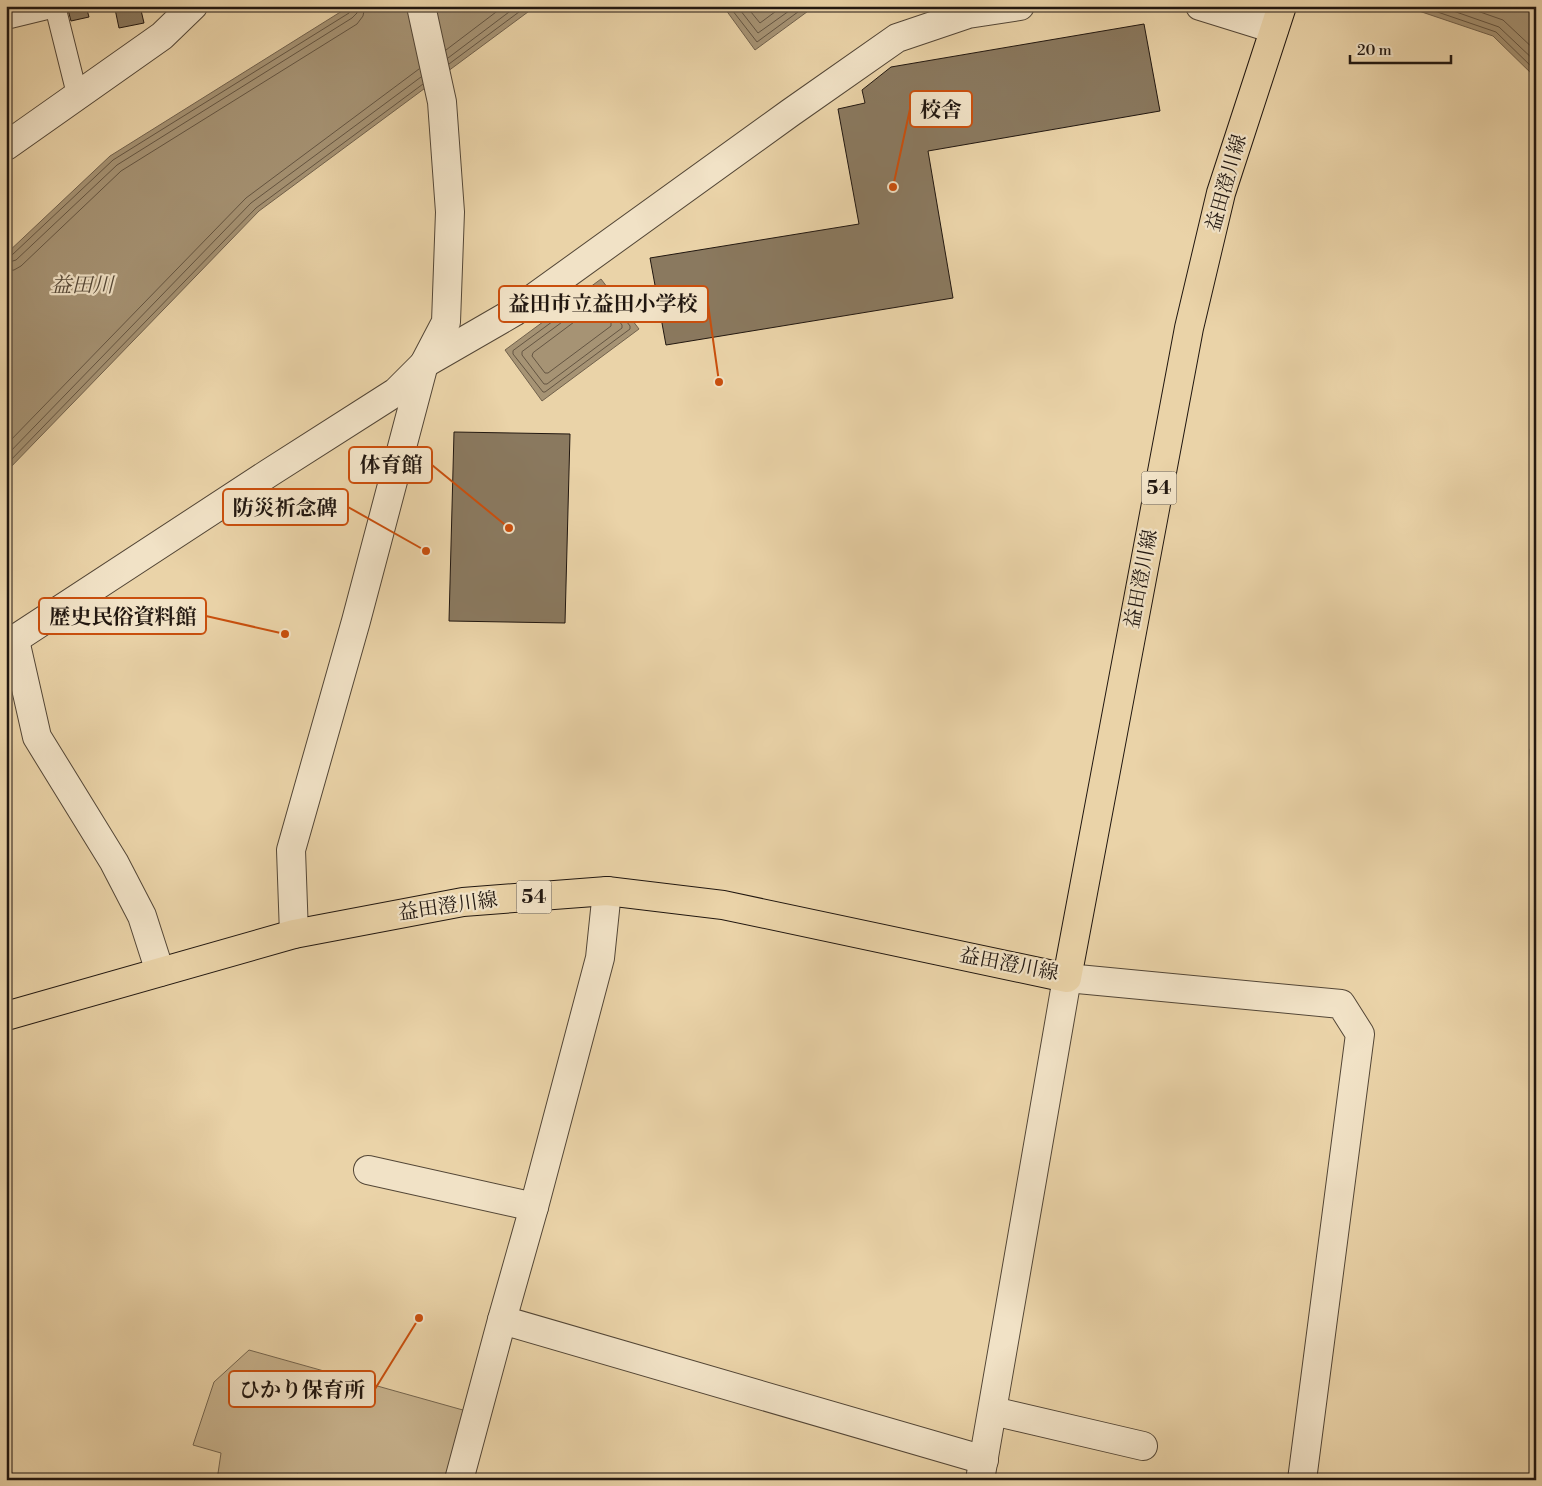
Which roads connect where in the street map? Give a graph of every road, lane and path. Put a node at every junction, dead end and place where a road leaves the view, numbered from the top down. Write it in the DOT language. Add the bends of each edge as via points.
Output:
graph roads {
  1 [pos="44,6"];
  2 [pos="55,6"];
  3 [pos="193,6"];
  4 [pos="422,6"];
  5 [pos="1020,6"];
  6 [pos="1200,6"];
  7 [pos="6,15"];
  8 [pos="1278,18"];
  9 [pos="77,94"];
  10 [pos="6,146"];
  11 [pos="424,364"];
  12 [pos="11,642"];
  13 [pos="607,891"];
  14 [pos="294,934"];
  15 [pos="160,972"];
  16 [pos="1067,978"];
  17 [pos="6,1016"];
  18 [pos="368,1170"];
  19 [pos="534,1207"];
  20 [pos="502,1320"];
  21 [pos="993,1412"];
  22 [pos="1143,1446"];
  23 [pos="982,1470"];
  24 [pos="460,1480"];
  25 [pos="1302,1480"];
  1 -- 7 [label="street"];
  2 -- 9 [label="lane"];
  3 -- 9 [label="street" via="162,36"];
  4 -- 11 [label="street" via="442,102 450,212 446,322"];
  5 -- 11 [label="street" via="968,14 897,38 514,312"];
  6 -- 8 [label="street"];
  8 -- 16 [label="main road, 益田澄川線 / 54" via="1222,193 1189,328"];
  9 -- 10 [label="street"];
  11 -- 12 [label="street" via="396,392"];
  11 -- 14 [label="street" via="291,850"];
  12 -- 15 [label="street" via="37,737 114,862 142,916"];
  13 -- 14 [label="main road, 益田澄川線 / 54" via="463,902"];
  13 -- 16 [label="main road, 益田澄川線 / 54" via="723,905"];
  13 -- 19 [label="street" via="600,958"];
  14 -- 15 [label="main road, 益田澄川線 / 54"];
  15 -- 17 [label="main road, 益田澄川線 / 54"];
  16 -- 21 [label="street"];
  16 -- 25 [label="street" via="1341,1004 1360,1034"];
  18 -- 19 [label="street"];
  19 -- 20 [label="street"];
  20 -- 23 [label="street"];
  20 -- 24 [label="street"];
  21 -- 22 [label="street"];
  21 -- 23 [label="street"];
}
